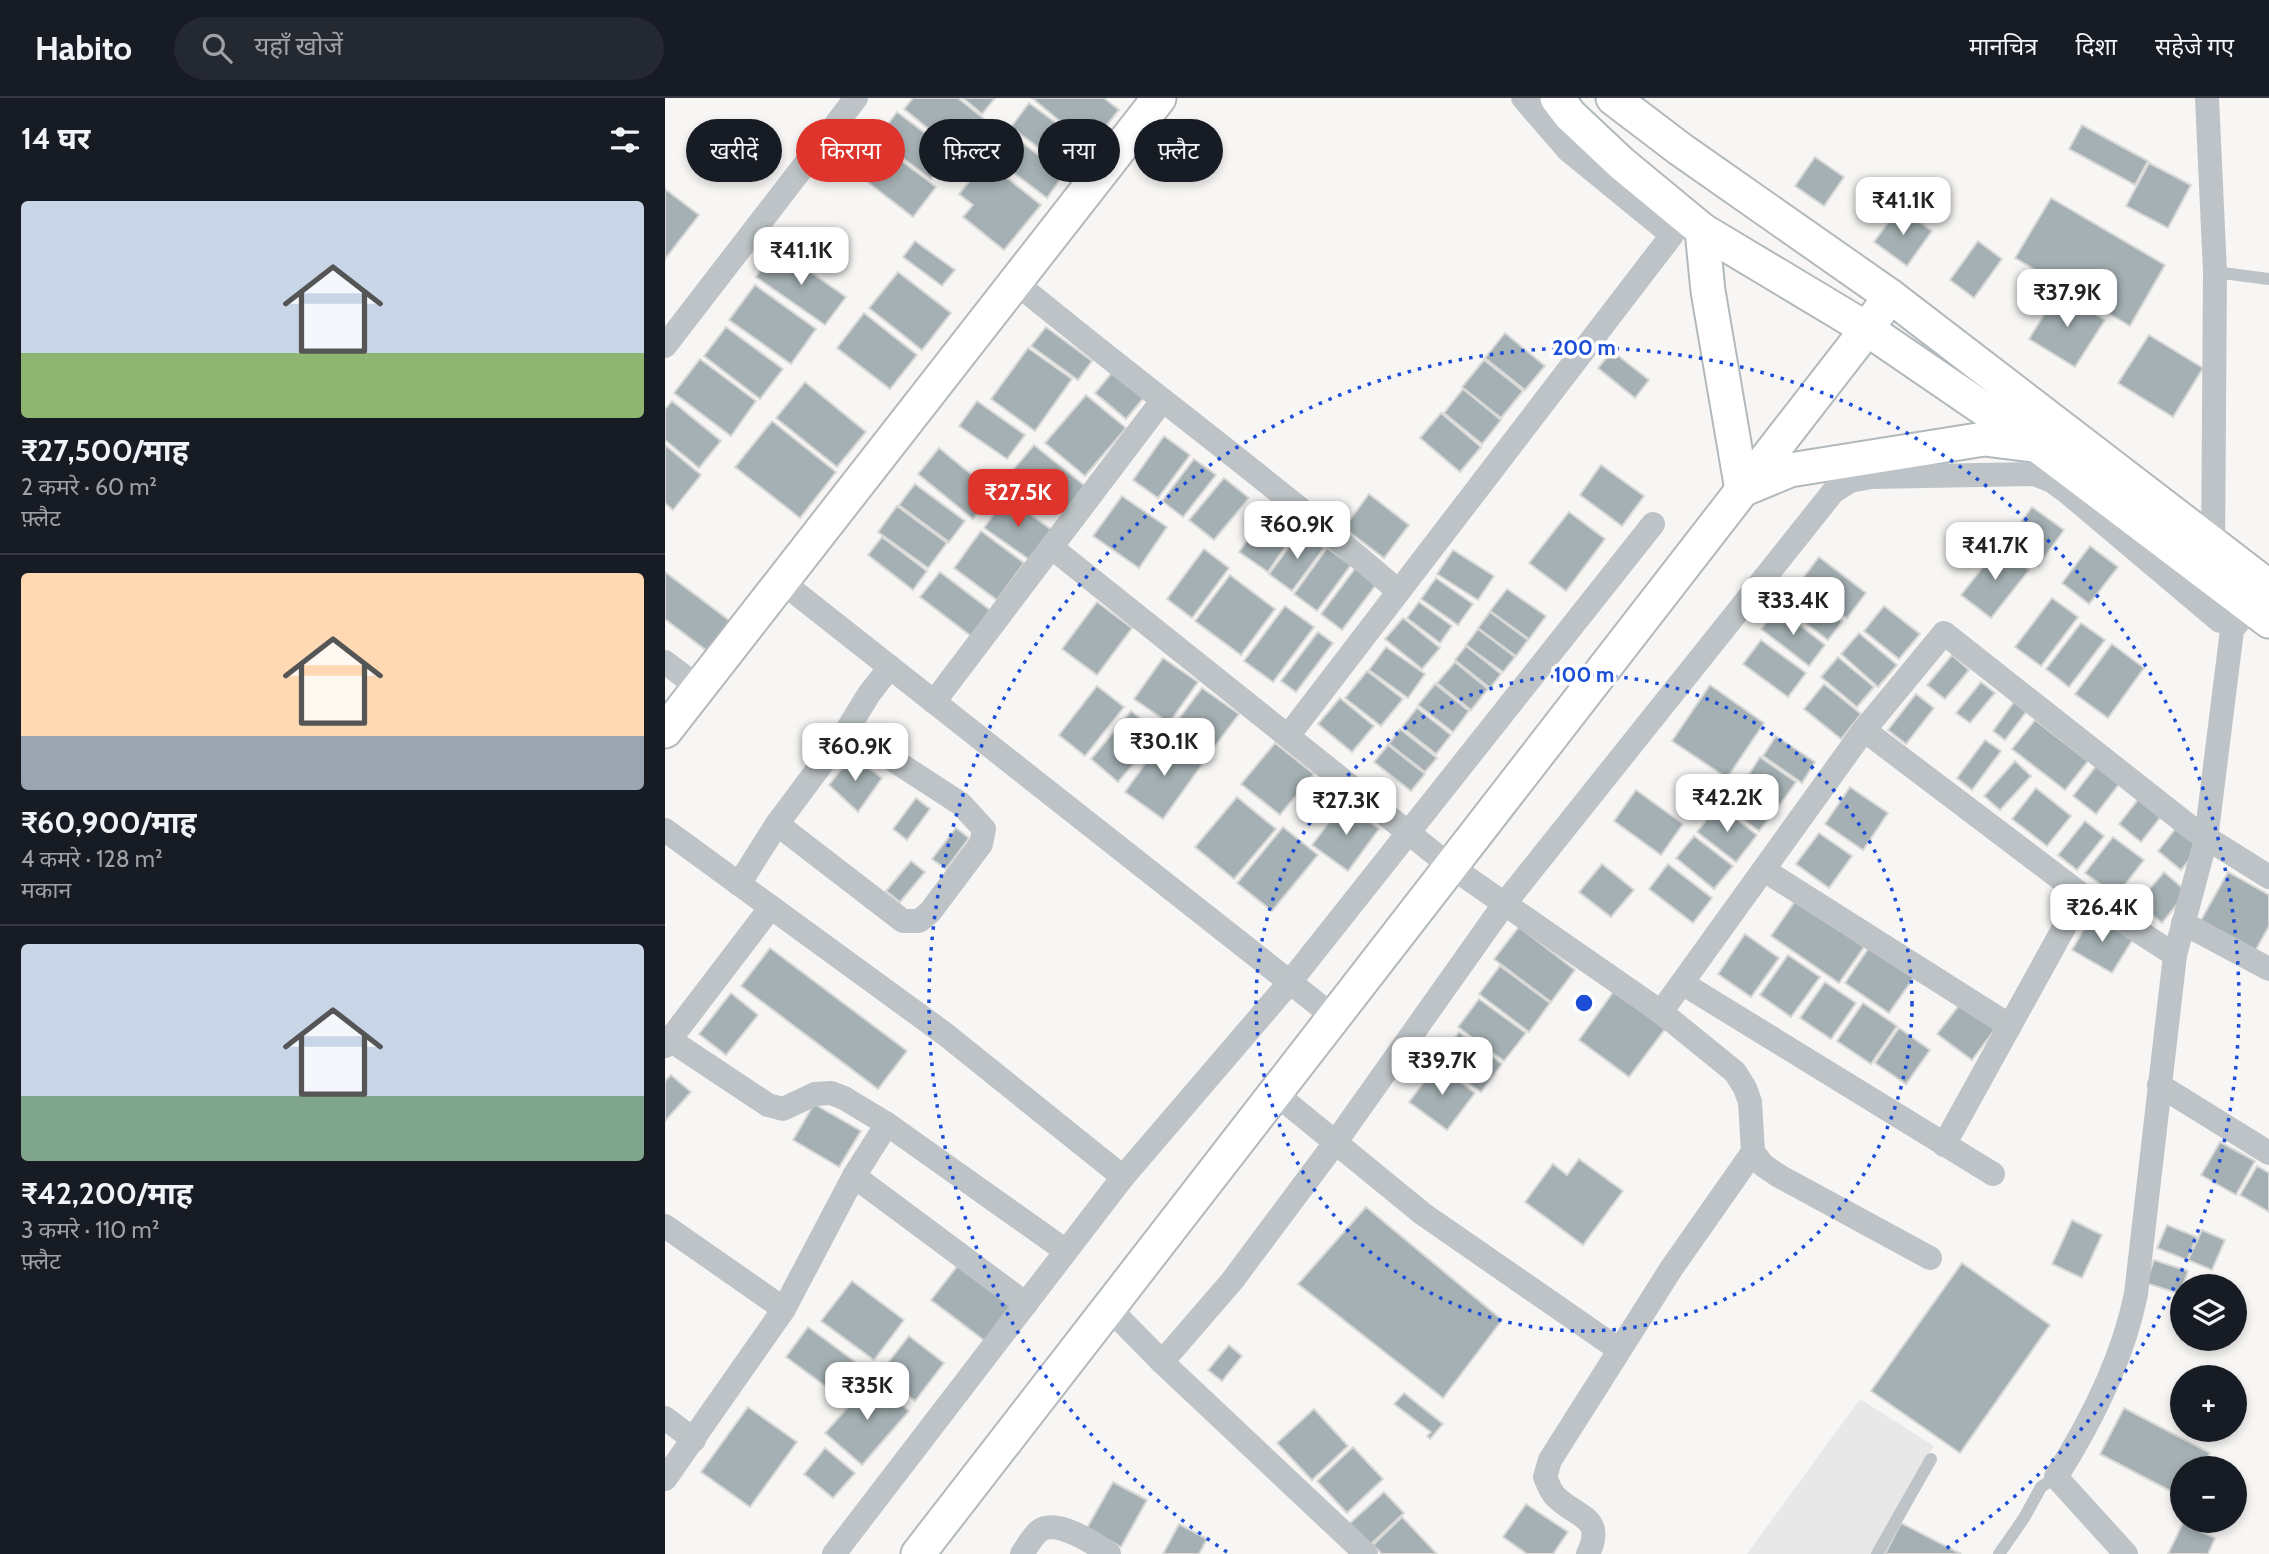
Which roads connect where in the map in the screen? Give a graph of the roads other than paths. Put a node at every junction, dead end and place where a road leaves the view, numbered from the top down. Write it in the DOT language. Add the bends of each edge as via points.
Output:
graph roads {
  1 [pos="856,98"];
  2 [pos="1523,98"];
  3 [pos="1556,98"];
  4 [pos="1613,98"];
  5 [pos="2207,98"];
  6 [pos="1151,101"];
  7 [pos="1702,230"];
  8 [pos="2215,272"];
  9 [pos="2268,277"];
  10 [pos="1015,282"];
  11 [pos="1890,296"];
  12 [pos="1867,329"];
  13 [pos="665,346"];
  14 [pos="1162,401"];
  15 [pos="2038,446"];
  16 [pos="1742,490"];
  17 [pos="1653,524"];
  18 [pos="2213,543"];
  19 [pos="1051,547"];
  20 [pos="2213,577"];
  21 [pos="782,582"];
  22 [pos="1398,591"];
  23 [pos="2264,600"];
  24 [pos="2220,621"];
  25 [pos="665,662"];
  26 [pos="890,667"];
  27 [pos="699,688"];
  28 [pos="934,702"];
  29 [pos="848,730"];
  30 [pos="1864,730"];
  31 [pos="665,732"];
  32 [pos="1288,736"];
  33 [pos="777,824"];
  34 [pos="665,830"];
  35 [pos="1410,832"];
  36 [pos="2206,839"];
  37 [pos="1450,866"];
  38 [pos="1764,870"];
  39 [pos="2269,877"];
  40 [pos="739,884"];
  41 [pos="2082,895"];
  42 [pos="1505,903"];
  43 [pos="771,907"];
  44 [pos="2183,923"];
  45 [pos="2175,955"];
  46 [pos="2269,969"];
  47 [pos="1290,982"];
  48 [pos="1682,983"];
  49 [pos="1661,1013"];
  50 [pos="1334,1017"];
  51 [pos="2010,1026"];
  52 [pos="668,1043"];
  53 [pos="2159,1085"];
  54 [pos="1275,1093"];
  55 [pos="887,1124"];
  56 [pos="1335,1143"];
  57 [pos="1944,1145"];
  58 [pos="1753,1152"];
  59 [pos="2269,1153"];
  60 [pos="1993,1174"];
  61 [pos="854,1176"];
  62 [pos="1123,1177"];
  63 [pos="665,1226"];
  64 [pos="1066,1251"];
  65 [pos="1930,1258"];
  66 [pos="1026,1304"];
  67 [pos="1109,1308"];
  68 [pos="784,1309"];
  69 [pos="1618,1349"];
  70 [pos="1162,1362"];
  71 [pos="665,1418"];
  72 [pos="694,1440"];
  73 [pos="1931,1459"];
  74 [pos="2056,1477"];
  75 [pos="665,1479"];
  76 [pos="834,1554"];
  77 [pos="918,1554"];
  78 [pos="1022,1554"];
  79 [pos="1109,1554"];
  80 [pos="1366,1554"];
  81 [pos="1588,1554"];
  82 [pos="1877,1554"];
  83 [pos="1999,1554"];
  84 [pos="2126,1554"];
  1 -- 13 [label="street"];
  2 -- 22 [label="street" via="1568,150 1672,235"];
  3 -- 7 [label="street" via="1622,163"];
  4 -- 11 [label="street"];
  5 -- 8 [label="street"];
  6 -- 10 [label="street"];
  7 -- 12 [label="street"];
  7 -- 16 [label="street"];
  8 -- 9 [label="lane"];
  8 -- 18 [label="street"];
  10 -- 14 [label="street"];
  10 -- 21 [label="street"];
  11 -- 12 [label="street"];
  11 -- 18 [label="street"];
  12 -- 15 [label="street"];
  12 -- 16 [label="street"];
  14 -- 19 [label="street"];
  14 -- 22 [label="street" via="1324,526"];
  15 -- 16 [label="street" via="1984,439 1790,470"];
  15 -- 20 [label="street"];
  16 -- 37 [label="street"];
  17 -- 35 [label="street"];
  18 -- 20 [label="street"];
  18 -- 23 [label="street"];
  19 -- 28 [label="street"];
  19 -- 32 [label="street"];
  20 -- 23 [label="street"];
  21 -- 26 [label="street"];
  21 -- 27 [label="street"];
  22 -- 32 [label="street"];
  23 -- 36 [label="street" via="2232,630"];
  24 -- 42 [label="street" via="2067,492 2034,474 1850,481 1833,492"];
  25 -- 27 [label="street"];
  26 -- 28 [label="street"];
  26 -- 29 [label="street"];
  27 -- 31 [label="street"];
  28 -- 47 [label="street"];
  29 -- 33 [label="street"];
  29 -- 33 [label="street" via="961,804 984,829 981,844 945,893 919,921 904,921"];
  30 -- 36 [label="street" via="1944,633"];
  30 -- 38 [label="street"];
  30 -- 41 [label="street"];
  32 -- 35 [label="street"];
  33 -- 40 [label="street"];
  34 -- 40 [label="street"];
  35 -- 37 [label="street"];
  35 -- 47 [label="street"];
  36 -- 39 [label="street"];
  36 -- 44 [label="street"];
  37 -- 42 [label="street"];
  37 -- 50 [label="street"];
  38 -- 48 [label="street"];
  38 -- 51 [label="street"];
  40 -- 43 [label="street"];
  41 -- 45 [label="street"];
  41 -- 51 [label="street"];
  42 -- 49 [label="street"];
  42 -- 56 [label="street"];
  43 -- 52 [label="street"];
  43 -- 62 [label="street" via="944,1034"];
  44 -- 45 [label="street"];
  44 -- 46 [label="street"];
  45 -- 53 [label="street"];
  47 -- 50 [label="street"];
  47 -- 62 [label="street"];
  48 -- 49 [label="street"];
  48 -- 57 [label="street"];
  49 -- 58 [label="street" via="1735,1072 1750,1102"];
  50 -- 54 [label="street"];
  51 -- 57 [label="street"];
  52 -- 55 [label="street" via="768,1105 783,1109 815,1094 831,1093"];
  53 -- 59 [label="street"];
  53 -- 74 [label="street" via="2130,1322 2117,1360"];
  54 -- 56 [label="street"];
  54 -- 67 [label="street"];
  55 -- 61 [label="street"];
  55 -- 64 [label="street"];
  56 -- 69 [label="street" via="1423,1214"];
  56 -- 70 [label="street" via="1232,1281"];
  57 -- 60 [label="street"];
  58 -- 65 [label="street" via="1779,1175"];
  58 -- 69 [label="street"];
  61 -- 66 [label="street"];
  61 -- 68 [label="street"];
  62 -- 64 [label="street"];
  63 -- 68 [label="street"];
  64 -- 66 [label="street"];
  66 -- 76 [label="street"];
  67 -- 70 [label="street"];
  67 -- 77 [label="street"];
  68 -- 72 [label="street"];
  69 -- 81 [label="street" via="1550,1460 1545,1477 1554,1495 1591,1523 1595,1540"];
  70 -- 80 [label="street"];
  71 -- 72 [label="street"];
  72 -- 75 [label="street"];
  73 -- 82 [label="lane"];
  74 -- 83 [label="lane" via="2041,1487"];
  74 -- 84 [label="street"];
  78 -- 79 [label="street" via="1038,1532 1049,1527 1061,1527"];
}
